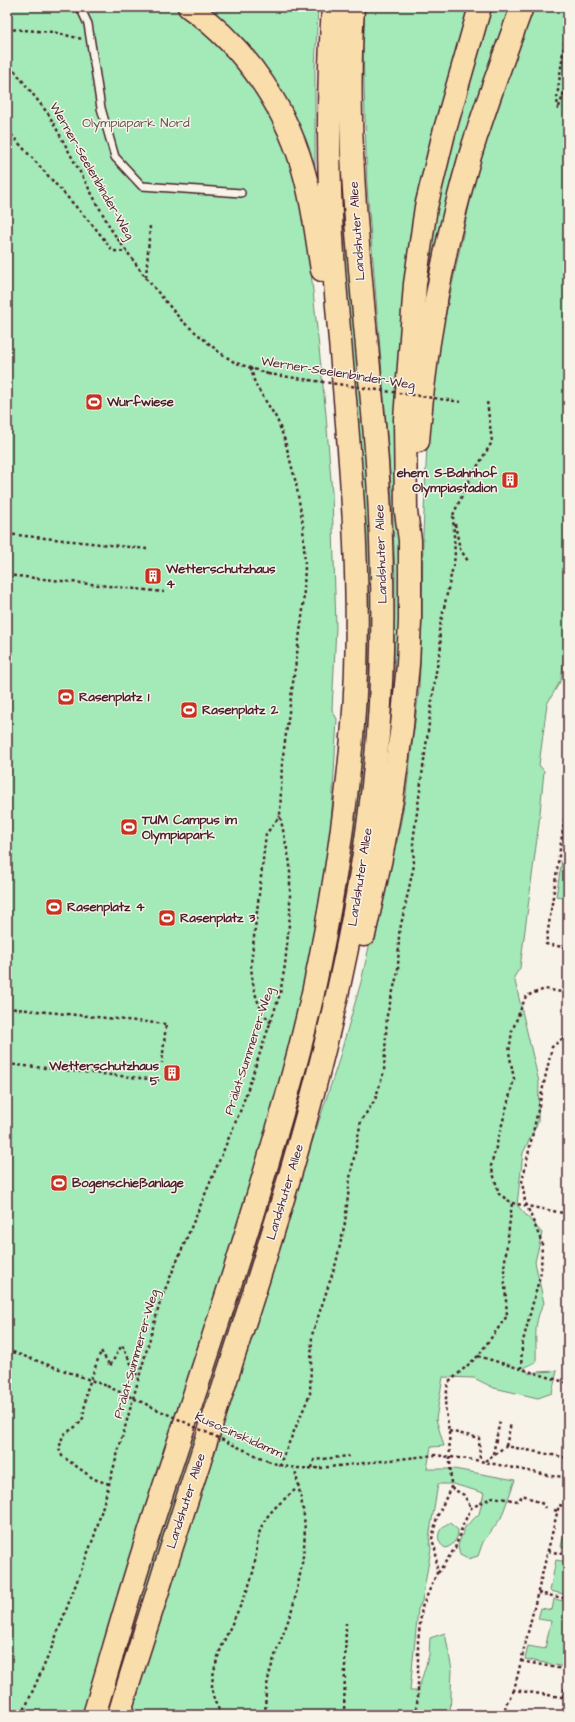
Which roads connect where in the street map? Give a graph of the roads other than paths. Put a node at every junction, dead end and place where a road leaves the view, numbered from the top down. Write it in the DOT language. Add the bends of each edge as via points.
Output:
graph roads {
  1 [pos="80,7"];
  2 [pos="189,7"];
  3 [pos="333,7"];
  4 [pos="353,7"];
  5 [pos="480,7"];
  6 [pos="522,7"];
  7 [pos="241,193"];
  8 [pos="341,347"];
  9 [pos="410,540"];
  10 [pos="342,971"];
  11 [pos="94,1715"];
  12 [pos="119,1715"];
  1 -- 7 [label="lane" via="88,24 101,108 115,157 142,186"];
  2 -- 8 [label="highway" via="222,34 243,56 272,97 285,122 306,179 324,283"];
  3 -- 8 [label="highway, Landshuter Allee" via="329,150 334,266"];
  4 -- 10 [label="highway, Landshuter Allee" via="350,105 359,264 377,464 383,614 379,729 373,791 365,855"];
  5 -- 9 [label="highway" via="426,207 415,284 405,419 406,512"];
  6 -- 9 [label="highway" via="470,155 445,257 425,371"];
  8 -- 11 [label="highway, Landshuter Allee" via="355,535 356,674 353,727 339,852 326,925 302,1036 269,1159 145,1545"];
  9 -- 10 [label="highway" via="408,664 392,799 366,932"];
  10 -- 12 [label="highway, Landshuter Allee" via="293,1166"];
}
